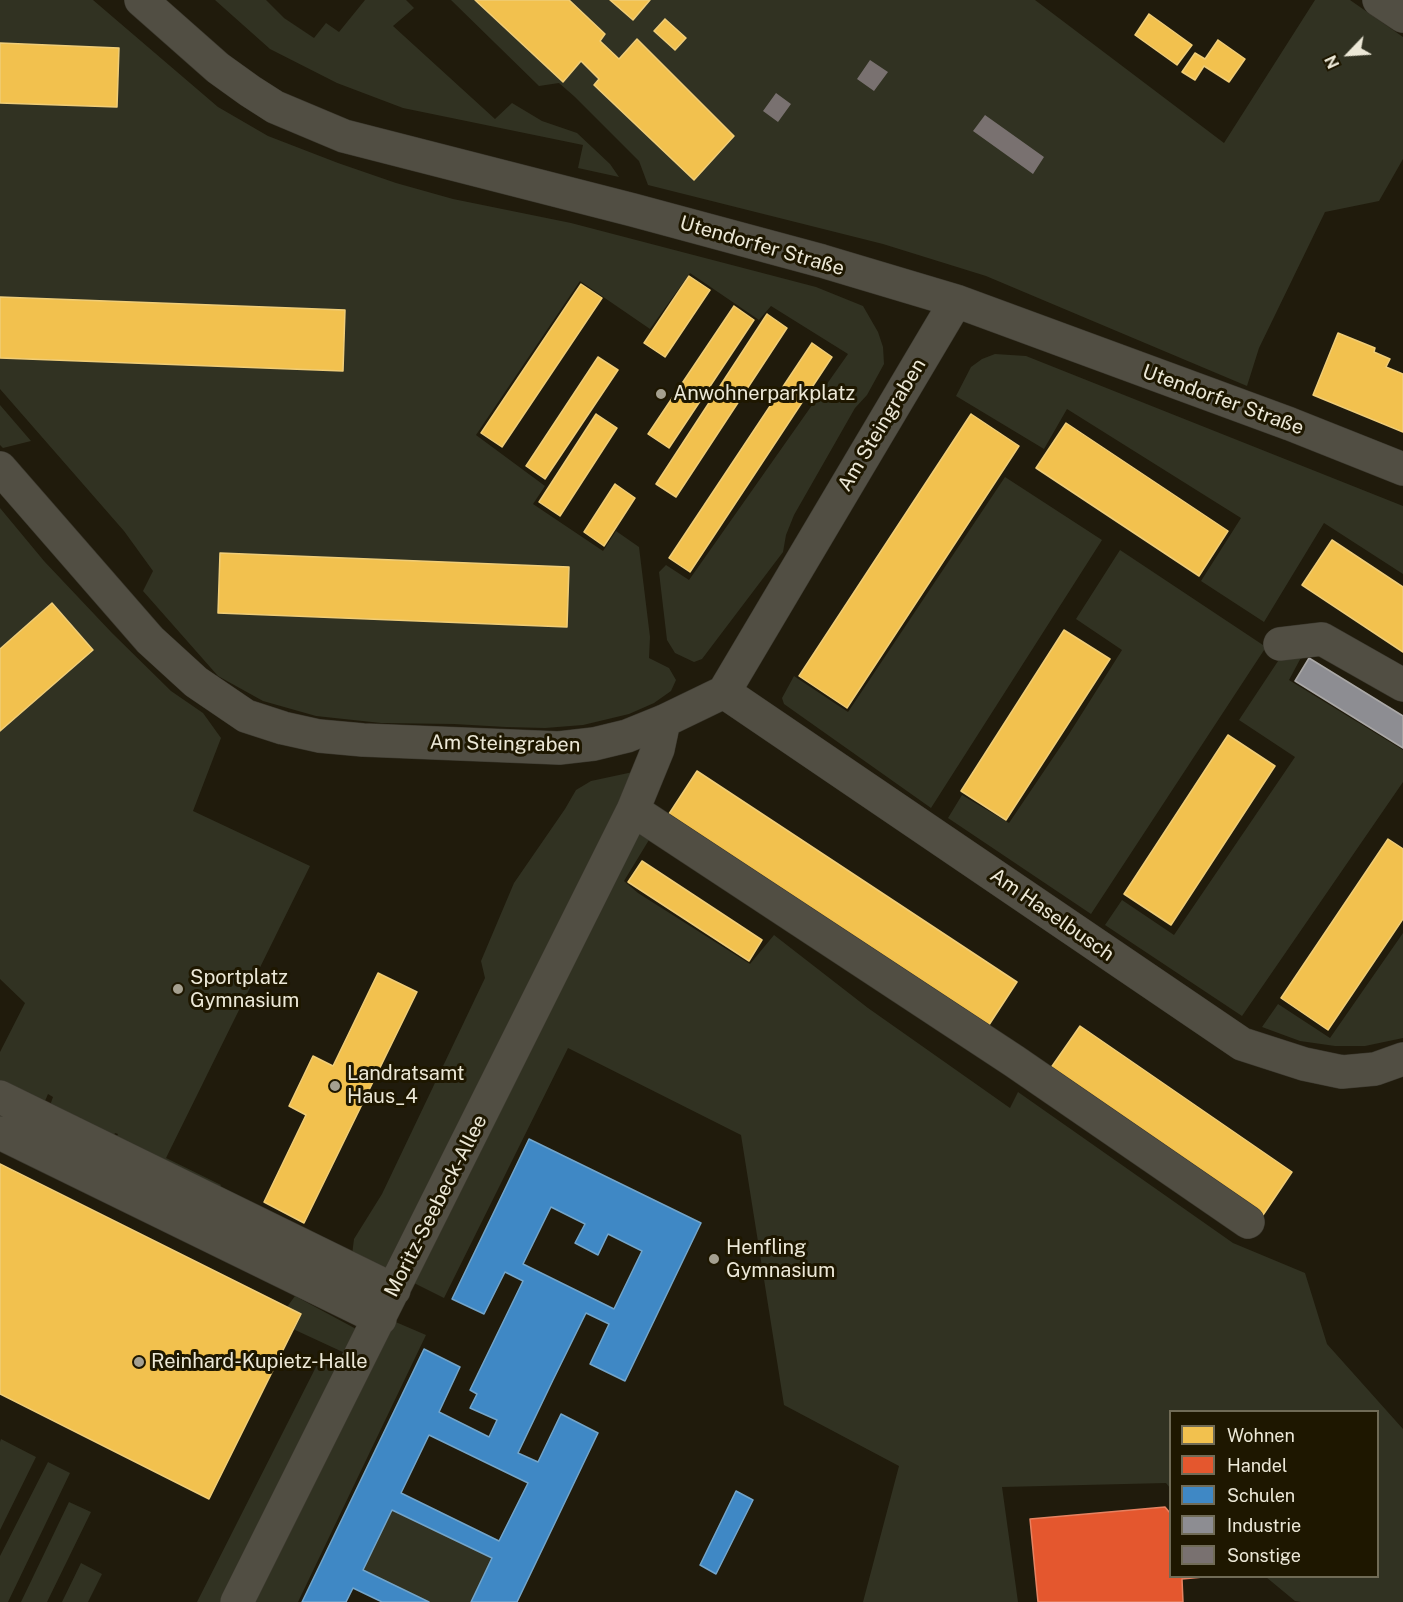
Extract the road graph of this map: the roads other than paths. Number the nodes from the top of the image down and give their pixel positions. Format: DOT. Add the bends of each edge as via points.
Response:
graph roads {
  1 [pos="141,0"];
  2 [pos="1379,0"];
  3 [pos="1403,16"];
  4 [pos="956,301"];
  5 [pos="0,468"];
  6 [pos="1403,469"];
  7 [pos="1280,644"];
  8 [pos="1403,685"];
  9 [pos="724,692"];
  10 [pos="664,721"];
  11 [pos="633,810"];
  12 [pos="1403,1059"];
  13 [pos="0,1097"];
  14 [pos="0,1133"];
  15 [pos="1248,1222"];
  16 [pos="394,1290"];
  17 [pos="380,1319"];
  18 [pos="237,1602"];
  1 -- 4 [label="street, Utendorfer Straße" via="250,91 275,107 344,136 633,210"];
  2 -- 3 [label="street"];
  4 -- 6 [label="street, Utendorfer Straße"];
  4 -- 9 [label="street, Am Steingraben"];
  5 -- 10 [label="street, Am Steingraben" via="150,640 196,682 246,716 320,736 559,748 627,736"];
  7 -- 8 [label="street" via="1322,639"];
  9 -- 10 [label="street, Am Steingraben"];
  9 -- 12 [label="street, Am Haselbusch" via="1242,1044 1342,1072 1375,1069"];
  10 -- 11 [label="street, Moritz-Seebeck-Allee" via="658,749"];
  11 -- 15 [label="street" via="1014,1061"];
  11 -- 16 [label="street, Moritz-Seebeck-Allee"];
  13 -- 16 [label="street"];
  14 -- 17 [label="street"];
  16 -- 17 [label="street, Moritz-Seebeck-Allee"];
  17 -- 18 [label="street, Moritz-Seebeck-Allee"];
}
